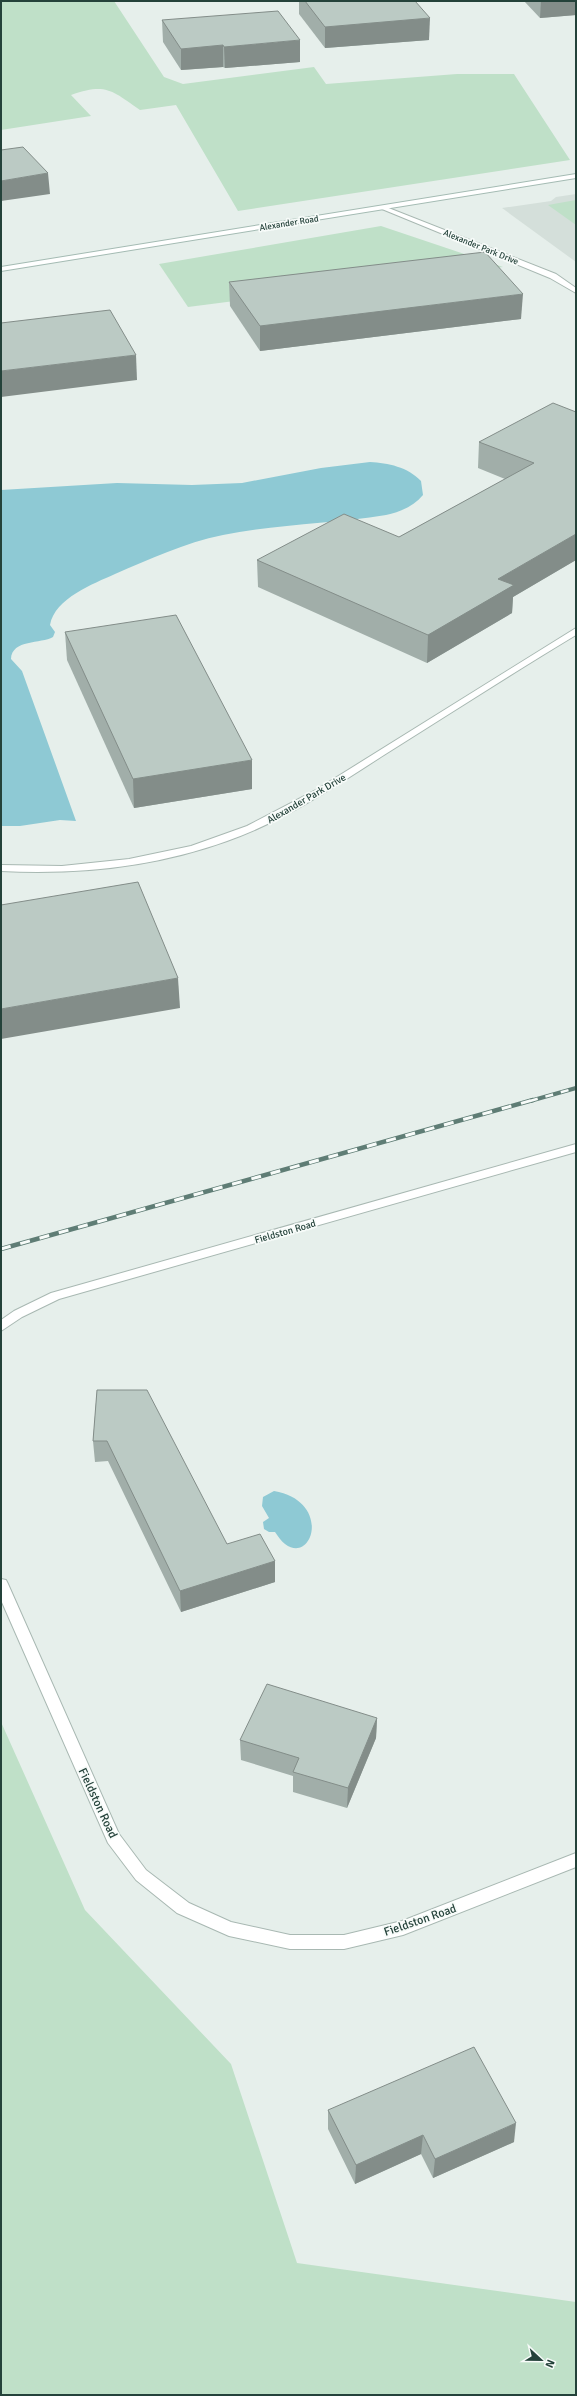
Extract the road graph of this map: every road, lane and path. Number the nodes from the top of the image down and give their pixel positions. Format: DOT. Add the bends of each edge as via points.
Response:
graph roads {
  1 [pos="576,176"];
  2 [pos="384,208"];
  3 [pos="1,269"];
  4 [pos="576,291"];
  5 [pos="576,631"];
  6 [pos="1,868"];
  7 [pos="576,1148"];
  8 [pos="1,1327"];
  9 [pos="1,1584"];
  10 [pos="576,1860"];
  1 -- 2 [label="street, Alexander Road"];
  2 -- 3 [label="street, Alexander Road"];
  2 -- 4 [label="street, Alexander Park Drive" via="553,276"];
  5 -- 6 [label="street, Alexander Park Drive" via="347,774 250,829 211,843 128,861 75,869"];
  7 -- 8 [label="street, Fieldston Road" via="55,1296 18,1314"];
  9 -- 10 [label="street, Fieldston Road" via="113,1838 141,1875 183,1908 229,1929 290,1942 344,1942 403,1928"];
}
